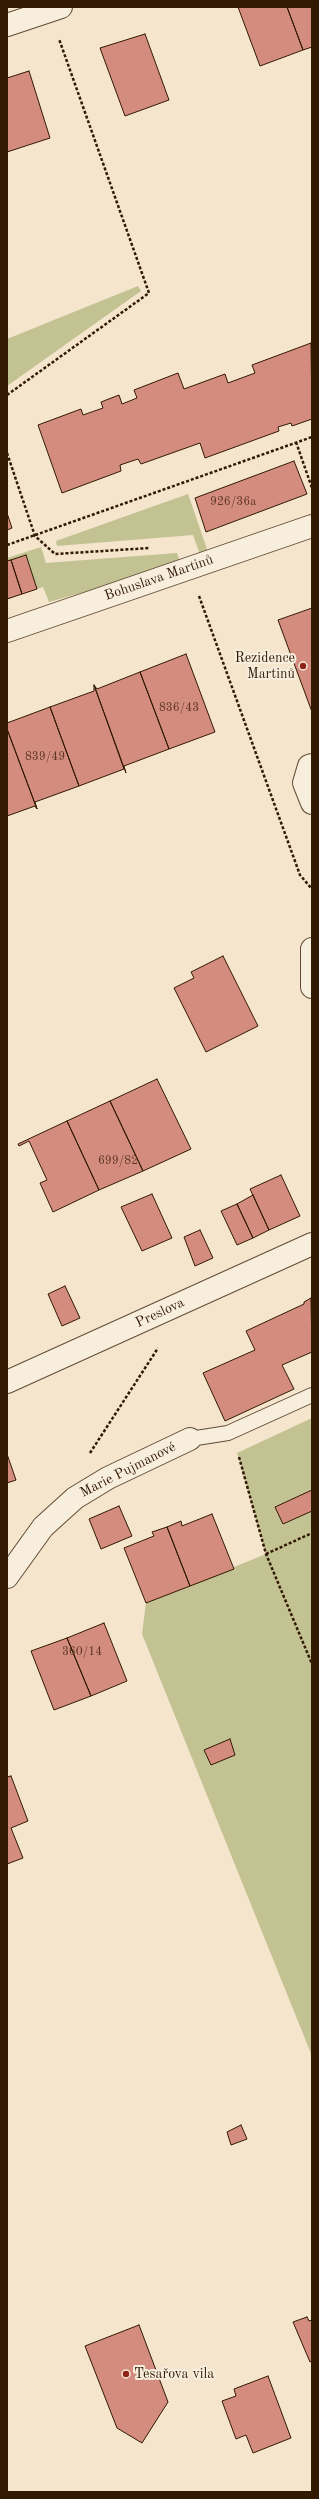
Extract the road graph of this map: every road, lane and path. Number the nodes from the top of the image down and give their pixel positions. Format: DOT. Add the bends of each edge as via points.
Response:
graph roads {
  1 [pos="48,10"];
  2 [pos="7,24"];
  3 [pos="7,395"];
  4 [pos="312,437"];
  5 [pos="296,442"];
  6 [pos="7,453"];
  7 [pos="312,488"];
  8 [pos="312,526"];
  9 [pos="35,536"];
  10 [pos="7,545"];
  11 [pos="157,548"];
  12 [pos="198,591"];
  13 [pos="7,631"];
  14 [pos="312,765"];
  15 [pos="312,803"];
  16 [pos="312,889"];
  17 [pos="312,949"];
  18 [pos="312,985"];
  19 [pos="312,1244"];
  20 [pos="161,1343"];
  21 [pos="7,1382"];
  22 [pos="312,1395"];
  23 [pos="228,1433"];
  24 [pos="190,1439"];
  25 [pos="94,1444"];
  26 [pos="312,1533"];
  27 [pos="266,1554"];
  28 [pos="7,1578"];
  29 [pos="312,1664"];
  1 -- 2 [label="street"];
  1 -- 3 [label="path" via="149,293"];
  4 -- 5 [label="path"];
  5 -- 7 [label="path"];
  5 -- 9 [label="path"];
  6 -- 9 [label="path"];
  8 -- 13 [label="street, Bohuslava Martinů"];
  9 -- 10 [label="path"];
  9 -- 11 [label="path" via="55,554"];
  12 -- 16 [label="path" via="300,875"];
  14 -- 15 [label="street" via="309,766 304,783"];
  17 -- 18 [label="street"];
  19 -- 21 [label="street, Preslova"];
  20 -- 25 [label="path"];
  22 -- 23 [label="lane"];
  23 -- 24 [label="lane"];
  23 -- 27 [label="path" via="240,1458"];
  24 -- 28 [label="street, Marie Pujmanové" via="108,1478 75,1498 43,1527"];
  26 -- 27 [label="path"];
  27 -- 29 [label="path"];
}
